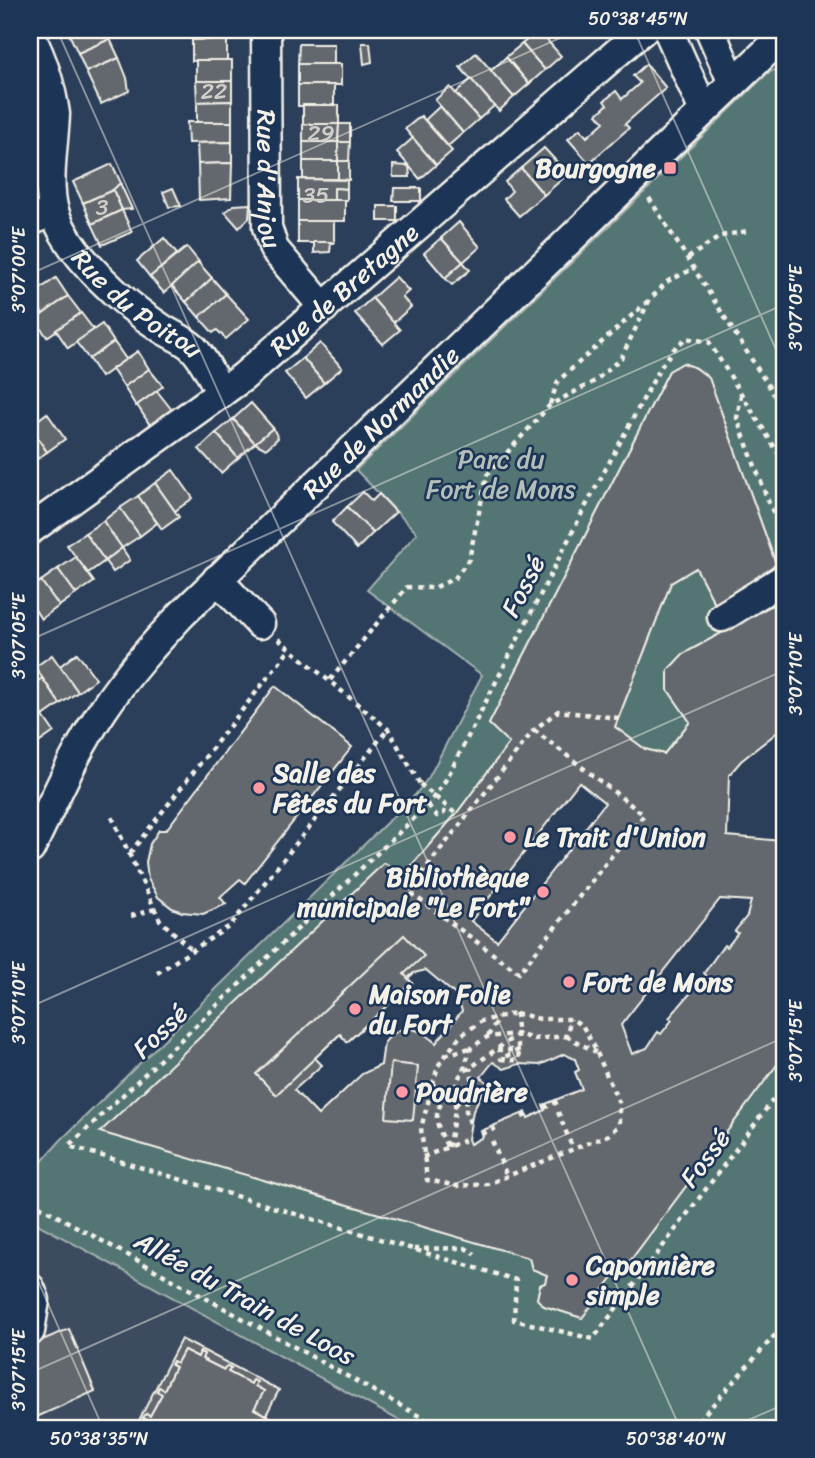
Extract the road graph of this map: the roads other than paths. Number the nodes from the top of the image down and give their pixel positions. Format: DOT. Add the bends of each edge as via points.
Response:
graph roads {
  1 [pos="266,30"];
  2 [pos="643,30"];
  3 [pos="668,30"];
  4 [pos="710,30"];
  5 [pos="785,34"];
  6 [pos="30,35"];
  7 [pos="733,83"];
  8 [pos="704,111"];
  9 [pos="42,216"];
  10 [pos="324,308"];
  11 [pos="222,394"];
  12 [pos="30,530"];
  13 [pos="785,578"];
  14 [pos="217,579"];
  15 [pos="722,617"];
  16 [pos="260,624"];
  17 [pos="30,849"];
  18 [pos="30,1288"];
  19 [pos="30,1331"];
  1 -- 10 [label="street, Rue d'Anjou" via="267,227 274,250"];
  2 -- 10 [label="street, Rue de Bretagne"];
  3 -- 8 [label="street"];
  4 -- 7 [label="street"];
  5 -- 7 [label="street, Rue de Normandie"];
  6 -- 9 [label="street" via="43,63 55,121 51,186"];
  7 -- 8 [label="street, Rue de Normandie"];
  8 -- 14 [label="street, Rue de Normandie"];
  9 -- 11 [label="street, Rue du Poitou" via="101,278 146,317 193,348"];
  10 -- 11 [label="street, Rue de Bretagne"];
  11 -- 12 [label="street, Rue de Bretagne"];
  13 -- 15 [label="street"];
  14 -- 16 [label="street"];
  14 -- 17 [label="street, Rue de Normandie" via="120,686 88,735"];
  18 -- 19 [label="street" via="35,1300"];
}
